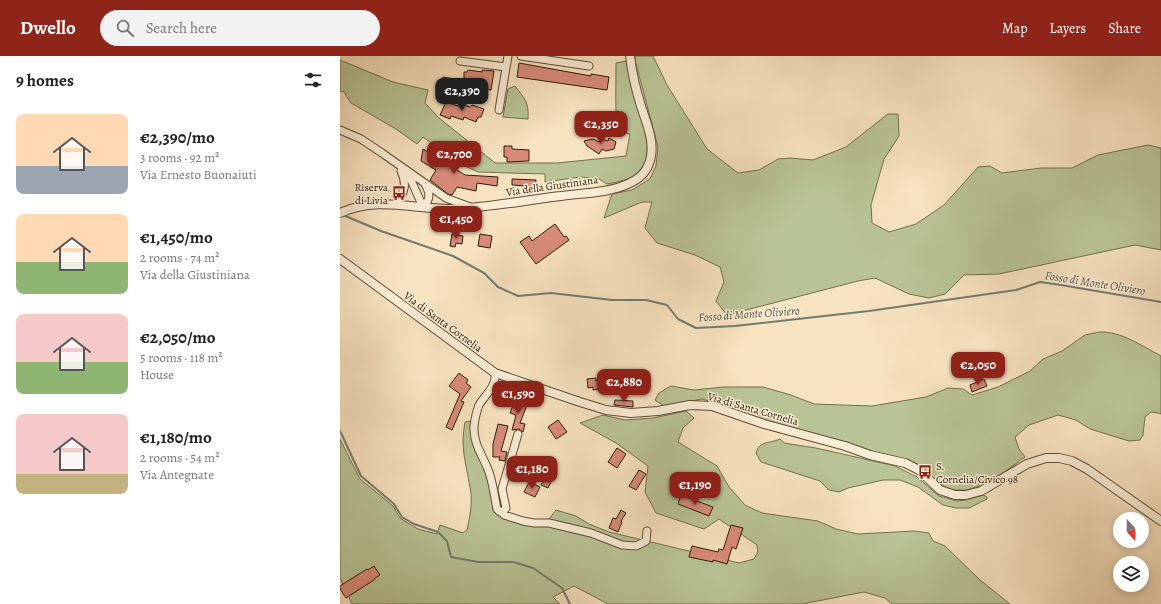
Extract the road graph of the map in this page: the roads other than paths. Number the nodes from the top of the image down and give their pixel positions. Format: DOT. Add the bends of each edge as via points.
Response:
graph roads {
  1 [pos="508,56"];
  2 [pos="521,56"];
  3 [pos="630,56"];
  4 [pos="460,60"];
  5 [pos="589,66"];
  6 [pos="506,67"];
  7 [pos="500,110"];
  8 [pos="340,130"];
  9 [pos="398,165"];
  10 [pos="423,181"];
  11 [pos="396,204"];
  12 [pos="424,207"];
  13 [pos="472,208"];
  14 [pos="342,212"];
  15 [pos="340,259"];
  16 [pos="495,373"];
  17 [pos="518,434"];
  18 [pos="503,511"];
  19 [pos="1161,521"];
  20 [pos="647,531"];
  1 -- 6 [label="street"];
  2 -- 5 [label="street"];
  3 -- 13 [label="street, Via della Giustiniana" via="635,84 652,142 650,160 643,174 631,183 614,188"];
  4 -- 6 [label="street"];
  6 -- 7 [label="street"];
  8 -- 9 [label="street" via="361,140"];
  9 -- 10 [label="street"];
  9 -- 11 [label="street" via="405,189"];
  9 -- 12 [label="street" via="411,180"];
  10 -- 12 [label="street" via="430,195"];
  10 -- 13 [label="street" via="446,198"];
  11 -- 12 [label="street, Via della Giustiniana"];
  11 -- 14 [label="street, Via della Giustiniana" via="369,204"];
  12 -- 13 [label="street, Via della Giustiniana"];
  15 -- 16 [label="street, Via di Santa Cornelia"];
  16 -- 18 [label="street" via="495,382 477,411 474,430 478,450 491,478 497,508"];
  16 -- 19 [label="street, Via di Santa Cornelia" via="584,403 620,412 643,413 696,405 712,406 771,426 905,463 919,470 940,490 955,495 981,492 1033,462 1050,458 1066,459 1087,470"];
  17 -- 18 [label="street" via="502,489 506,507"];
  18 -- 20 [label="street" via="513,519 572,528 622,545 636,546 646,542"];
}
